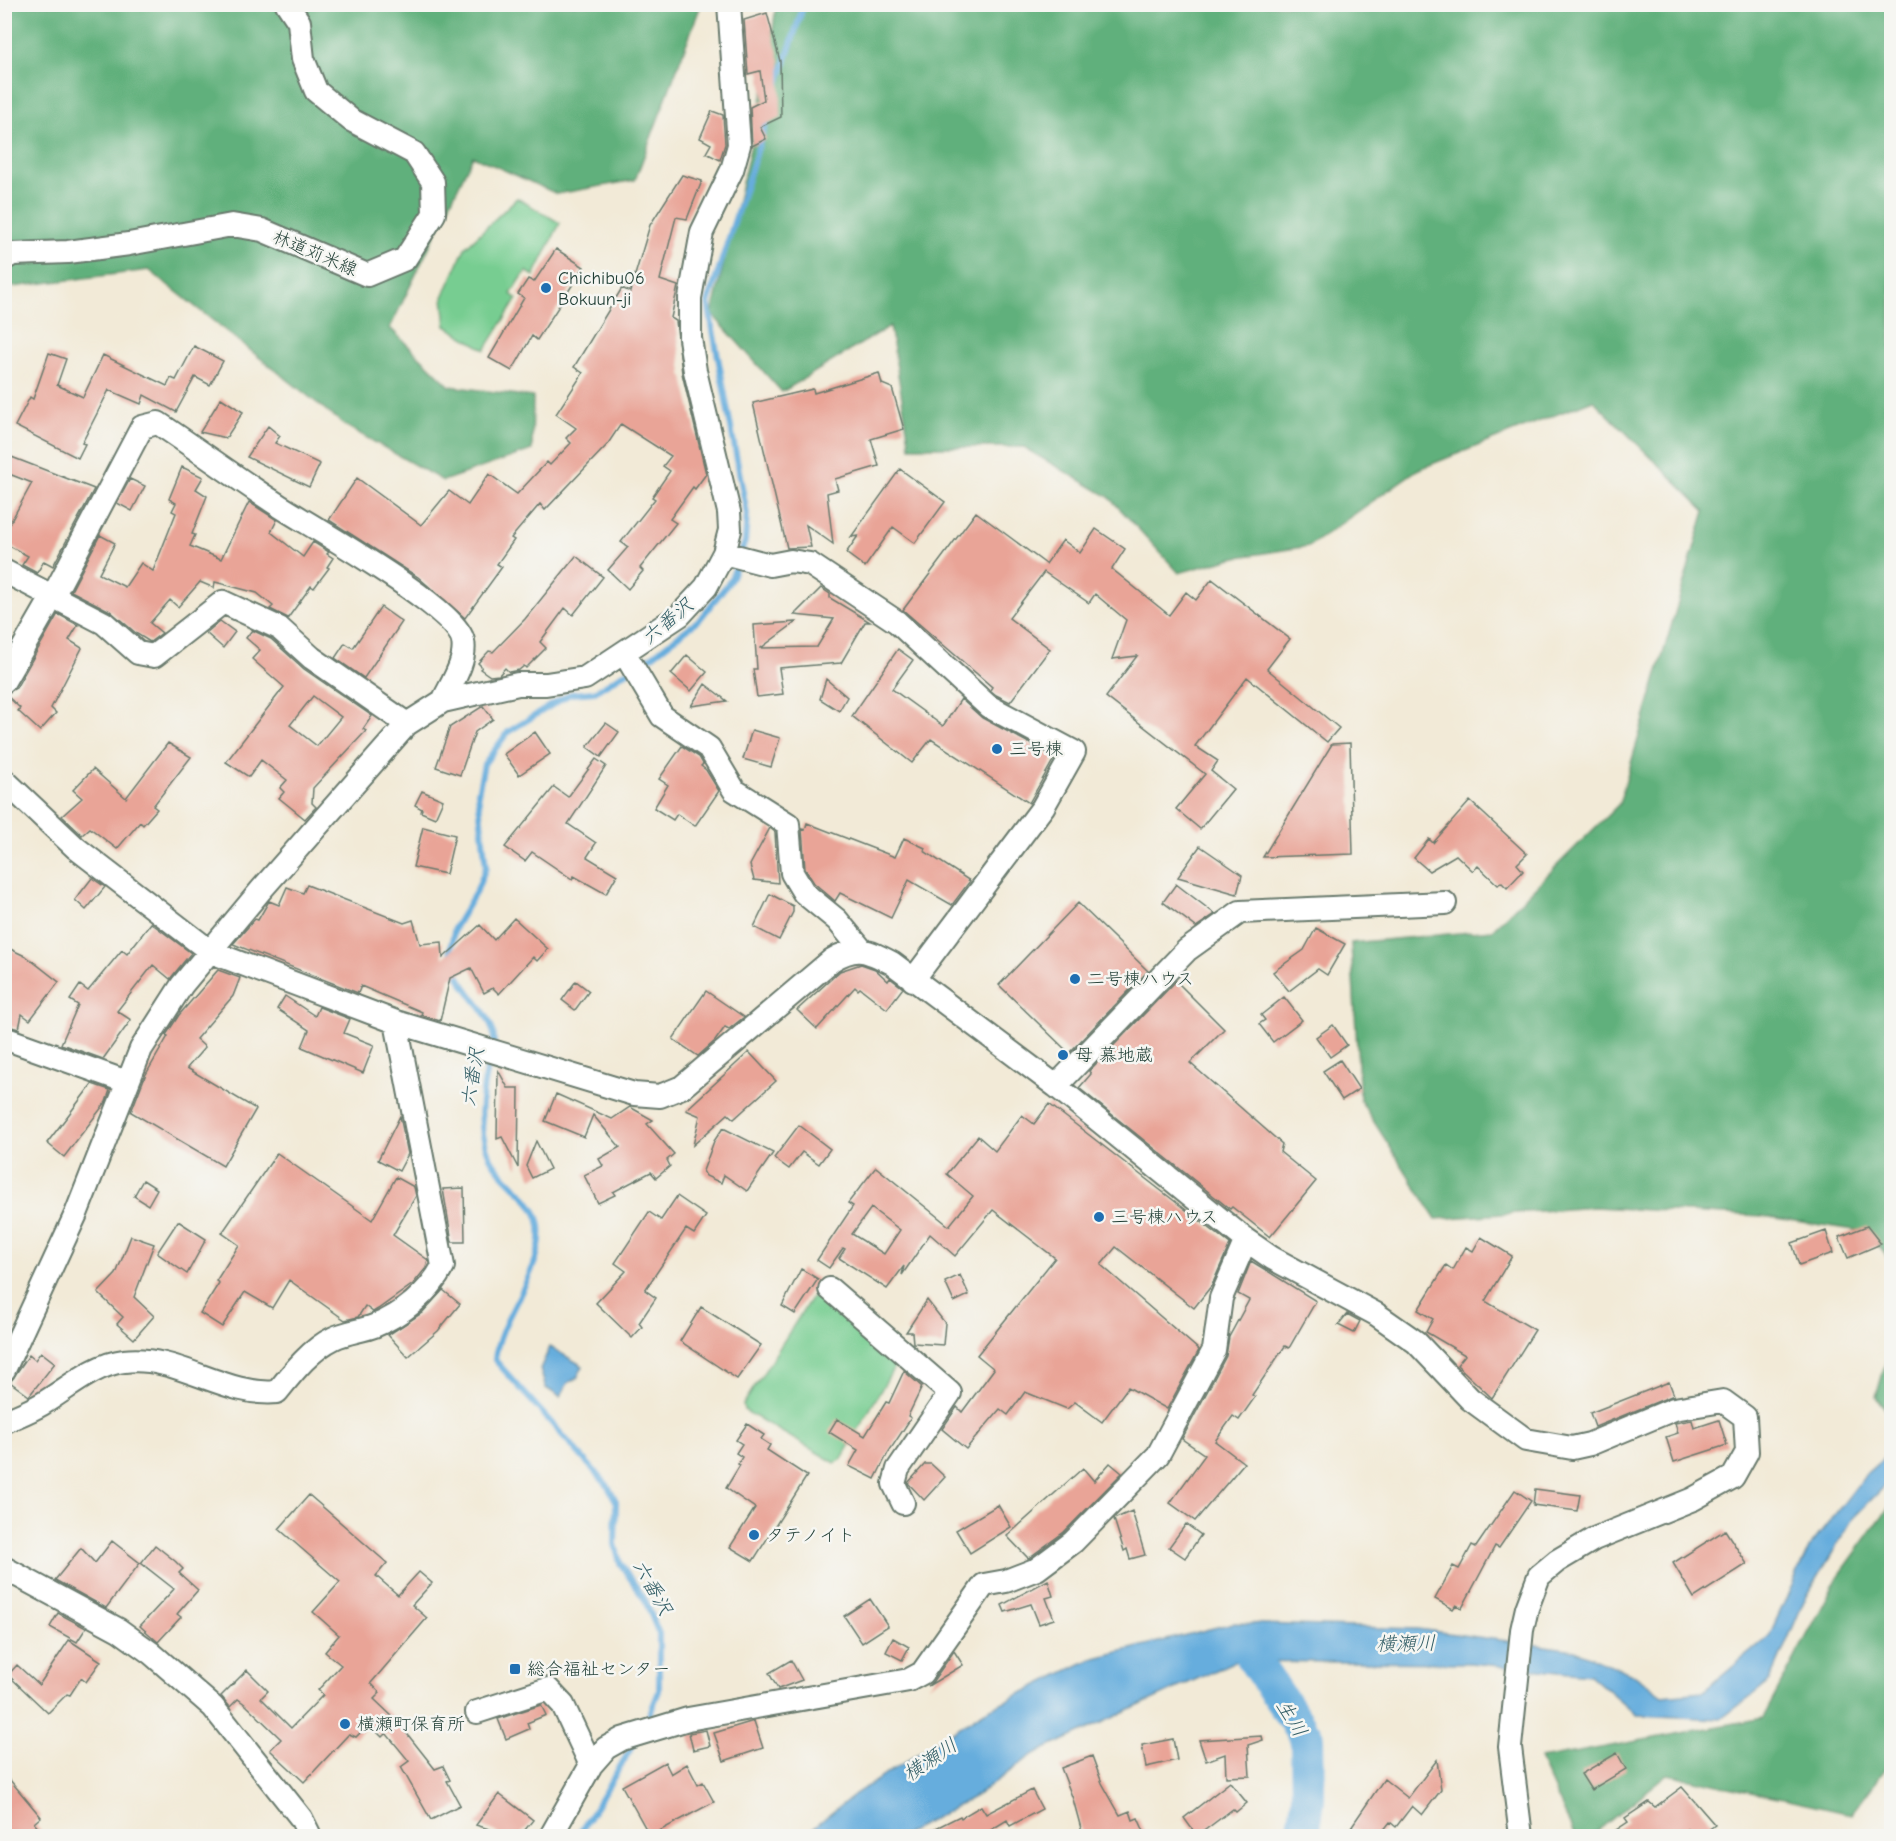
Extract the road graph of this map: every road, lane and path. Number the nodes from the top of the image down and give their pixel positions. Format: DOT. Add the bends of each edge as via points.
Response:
graph roads {
  1 [pos="287,4"];
  2 [pos="729,4"];
  3 [pos="4,259"];
  4 [pos="724,553"];
  5 [pos="4,571"];
  6 [pos="53,596"];
  7 [pos="631,665"];
  8 [pos="4,681"];
  9 [pos="443,701"];
  10 [pos="407,724"];
  11 [pos="4,780"];
  12 [pos="1445,903"];
  13 [pos="861,949"];
  14 [pos="211,952"];
  15 [pos="913,980"];
  16 [pos="396,1022"];
  17 [pos="4,1038"];
  18 [pos="127,1082"];
  19 [pos="1056,1086"];
  20 [pos="1246,1240"];
  21 [pos="830,1289"];
  22 [pos="4,1370"];
  23 [pos="4,1422"];
  24 [pos="903,1503"];
  25 [pos="4,1568"];
  26 [pos="477,1712"];
  27 [pos="591,1765"];
  28 [pos="309,1834"];
  29 [pos="551,1836"];
  30 [pos="1521,1836"];
  1 -- 3 [label="street, 林道苅米線" via="299,22 303,59 316,91 351,120 414,153 433,182 434,214 405,259 367,275 262,230 232,225 129,244 13,254"];
  2 -- 4 [label="street" via="739,145 732,170 702,232 690,298 695,371 729,512 730,530"];
  4 -- 7 [label="street" via="706,587"];
  4 -- 15 [label="street" via="770,565 791,561 810,564 897,622 988,706 1074,753 1043,807"];
  5 -- 6 [label="street"];
  6 -- 8 [label="street"];
  6 -- 9 [label="street" via="142,427 158,423 276,504 353,548 452,621 464,642 460,664"];
  6 -- 10 [label="street" via="104,623 138,653 154,656 223,602 229,604 279,628 312,658"];
  7 -- 9 [label="street" via="585,678 518,684"];
  7 -- 13 [label="street" via="662,716 709,748 734,790 788,824 792,873 804,893 837,920"];
  9 -- 10 [label="street"];
  10 -- 14 [label="street"];
  11 -- 14 [label="street" via="76,848"];
  12 -- 19 [label="street" via="1240,912 1187,950"];
  13 -- 15 [label="street" via="892,963"];
  13 -- 16 [label="street" via="832,960 682,1087 660,1096 634,1094"];
  14 -- 16 [label="street"];
  14 -- 18 [label="street" via="155,1024"];
  15 -- 19 [label="street"];
  16 -- 23 [label="street" via="443,1266 434,1283 409,1306 384,1321 335,1337 316,1350 277,1392 256,1394 154,1362 123,1361 100,1369"];
  17 -- 18 [label="street"];
  18 -- 22 [label="street" via="76,1214"];
  19 -- 20 [label="street"];
  20 -- 27 [label="street" via="1221,1298 1214,1350 1158,1455 1073,1542 1037,1569 984,1585 922,1672 909,1680 663,1726 622,1739 606,1748"];
  20 -- 30 [label="street" via="1376,1314 1416,1342 1470,1399 1526,1440 1572,1448 1701,1402 1723,1401 1744,1417 1748,1452 1733,1477 1693,1499 1594,1539 1539,1576 1522,1630 1510,1747"];
  21 -- 24 [label="street" via="950,1393 898,1468 894,1484"];
  25 -- 28 [label="street" via="119,1630 204,1699 301,1818"];
  26 -- 27 [label="street" via="548,1689 562,1705"];
  27 -- 29 [label="street"];
}
